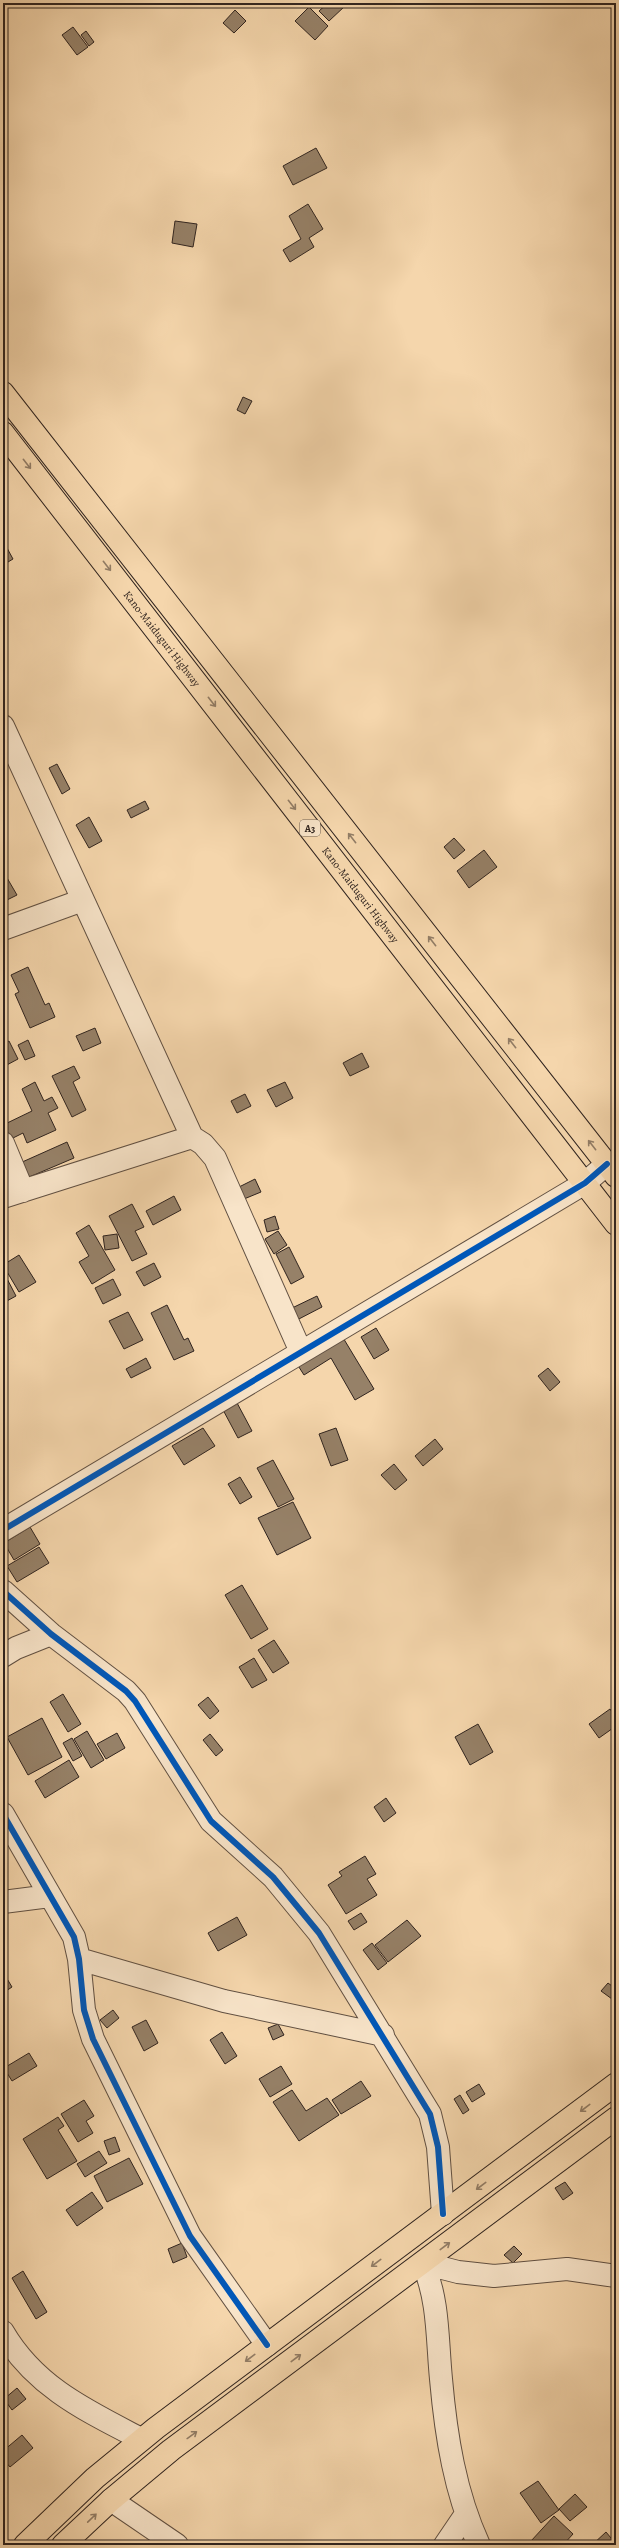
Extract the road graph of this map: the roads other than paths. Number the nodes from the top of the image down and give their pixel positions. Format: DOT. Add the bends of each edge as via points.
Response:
graph roads {
  1 [pos="3,393"];
  2 [pos="3,433"];
  3 [pos="3,726"];
  4 [pos="83,900"];
  5 [pos="3,930"];
  6 [pos="192,1137"];
  7 [pos="3,1143"];
  8 [pos="611,1170"];
  9 [pos="585,1183"];
  10 [pos="23,1191"];
  11 [pos="3,1197"];
  12 [pos="616,1224"];
  13 [pos="301,1352"];
  14 [pos="4,1527"];
  15 [pos="3,1591"];
  16 [pos="51,1634"];
  17 [pos="3,1656"];
  18 [pos="3,1814"];
  19 [pos="50,1896"];
  20 [pos="3,1902"];
  21 [pos="79,1959"];
  22 [pos="383,2035"];
  23 [pos="616,2084"];
  24 [pos="616,2118"];
  25 [pos="443,2214"];
  26 [pos="423,2263"];
  27 [pos="616,2276"];
  28 [pos="3,2332"];
  29 [pos="267,2345"];
  30 [pos="141,2439"];
  31 [pos="111,2500"];
  32 [pos="466,2514"];
  33 [pos="25,2545"];
  34 [pos="63,2545"];
  35 [pos="177,2545"];
  36 [pos="445,2545"];
  37 [pos="479,2545"];
  8 -- 1 [label="main road, A3, one-way"];
  2 -- 9 [label="main road, Kano-Maiduguri Highway / A3, one-way"];
  3 -- 4 [label="street"];
  4 -- 5 [label="street"];
  4 -- 6 [label="street"];
  6 -- 10 [label="street"];
  6 -- 13 [label="street" via="203,1144 215,1158"];
  7 -- 10 [label="street"];
  8 -- 9 [label="street"];
  9 -- 12 [label="main road, Kano-Maiduguri Highway / A3"];
  9 -- 13 [label="street"];
  10 -- 11 [label="street"];
  13 -- 14 [label="street"];
  15 -- 16 [label="street"];
  16 -- 17 [label="street"];
  16 -- 22 [label="street" via="114,1682 134,1701 210,1822 273,1877 293,1899 319,1933"];
  18 -- 19 [label="street"];
  19 -- 20 [label="street"];
  19 -- 21 [label="street" via="74,1937"];
  21 -- 22 [label="street" via="224,2000"];
  21 -- 29 [label="street" via="84,2010 93,2039 190,2236"];
  22 -- 25 [label="street" via="418,2092 435,2129"];
  23 -- 25 [label="main road, one-way"];
  26 -- 24 [label="main road, one-way"];
  25 -- 29 [label="main road, one-way"];
  26 -- 27 [label="street" via="458,2272 494,2276 567,2269"];
  31 -- 26 [label="main road, one-way" via="171,2450"];
  26 -- 32 [label="street" via="435,2297 448,2447"];
  28 -- 30 [label="street" via="36,2373 58,2393 82,2409"];
  29 -- 30 [label="main road, one-way"];
  30 -- 33 [label="main road" via="69,2501"];
  34 -- 31 [label="main road, one-way"];
  31 -- 35 [label="street"];
  32 -- 36 [label="street"];
  32 -- 37 [label="street"];
}
